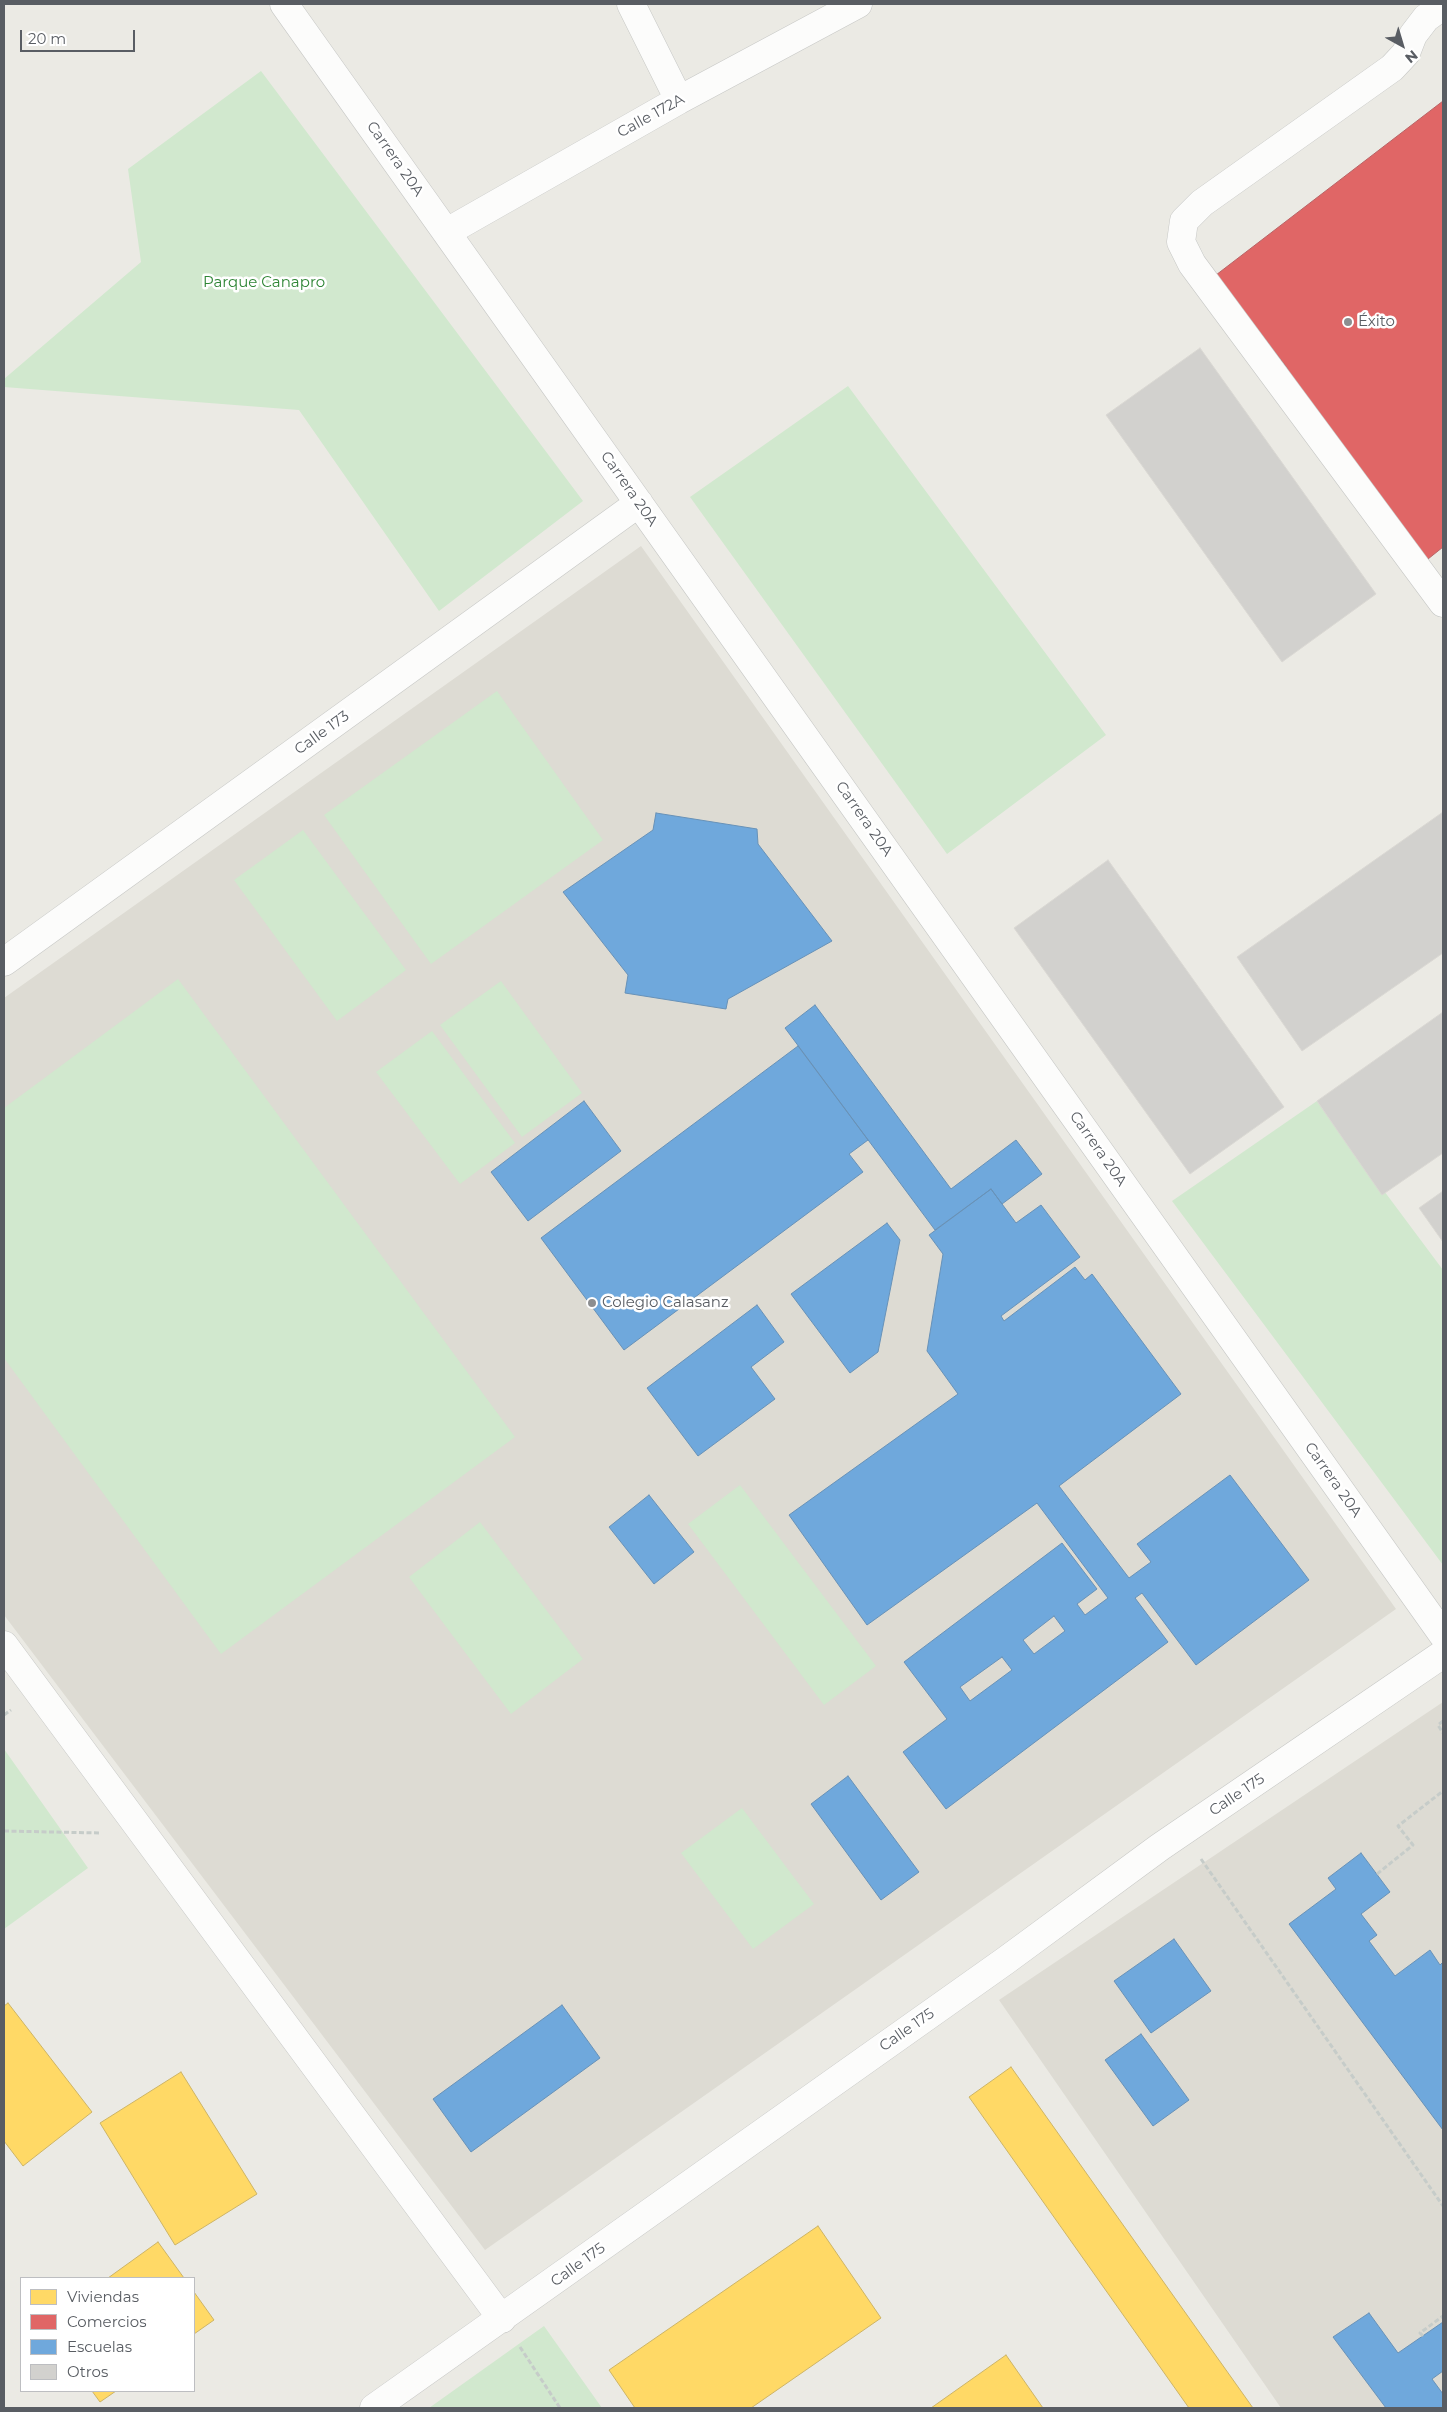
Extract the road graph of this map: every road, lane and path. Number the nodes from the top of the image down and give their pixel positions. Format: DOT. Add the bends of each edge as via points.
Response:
graph roads {
  1 [pos="284,4"];
  2 [pos="631,4"];
  3 [pos="858,4"];
  4 [pos="1443,6"];
  5 [pos="679,100"];
  6 [pos="447,232"];
  7 [pos="639,503"];
  8 [pos="1443,603"];
  9 [pos="4,962"];
  10 [pos="1443,1635"];
  11 [pos="4,1645"];
  12 [pos="1443,1654"];
  13 [pos="1443,1721"];
  14 [pos="1443,1733"];
  15 [pos="1443,1791"];
  16 [pos="4,1831"];
  17 [pos="1182,1832"];
  18 [pos="144,1834"];
  19 [pos="1377,1874"];
  20 [pos="1443,2206"];
  21 [pos="1443,2316"];
  22 [pos="502,2319"];
  23 [pos="1423,2336"];
  24 [pos="374,2408"];
  25 [pos="560,2408"];
  1 -- 6 [label="street, Carrera 20A"];
  2 -- 5 [label="street"];
  3 -- 5 [label="street, Calle 172A"];
  4 -- 8 [label="street" via="1426,18 1413,34 1406,53 1392,68 1202,204 1184,221 1181,242 1192,264"];
  5 -- 6 [label="street, Calle 172A"];
  6 -- 7 [label="street, Carrera 20A"];
  7 -- 9 [label="street, Calle 173"];
  7 -- 10 [label="street, Carrera 20A"];
  11 -- 18 [label="street"];
  12 -- 17 [label="street, Calle 175"];
  13 -- 14 [label="path" via="1438,1725"];
  15 -- 19 [label="path" via="1398,1826 1413,1845"];
  16 -- 18 [label="path"];
  17 -- 20 [label="path"];
  17 -- 22 [label="street, Calle 175"];
  18 -- 22 [label="street"];
  21 -- 23 [label="path" via="1420,2333"];
  22 -- 24 [label="street, Calle 175"];
  22 -- 25 [label="path"];
}
